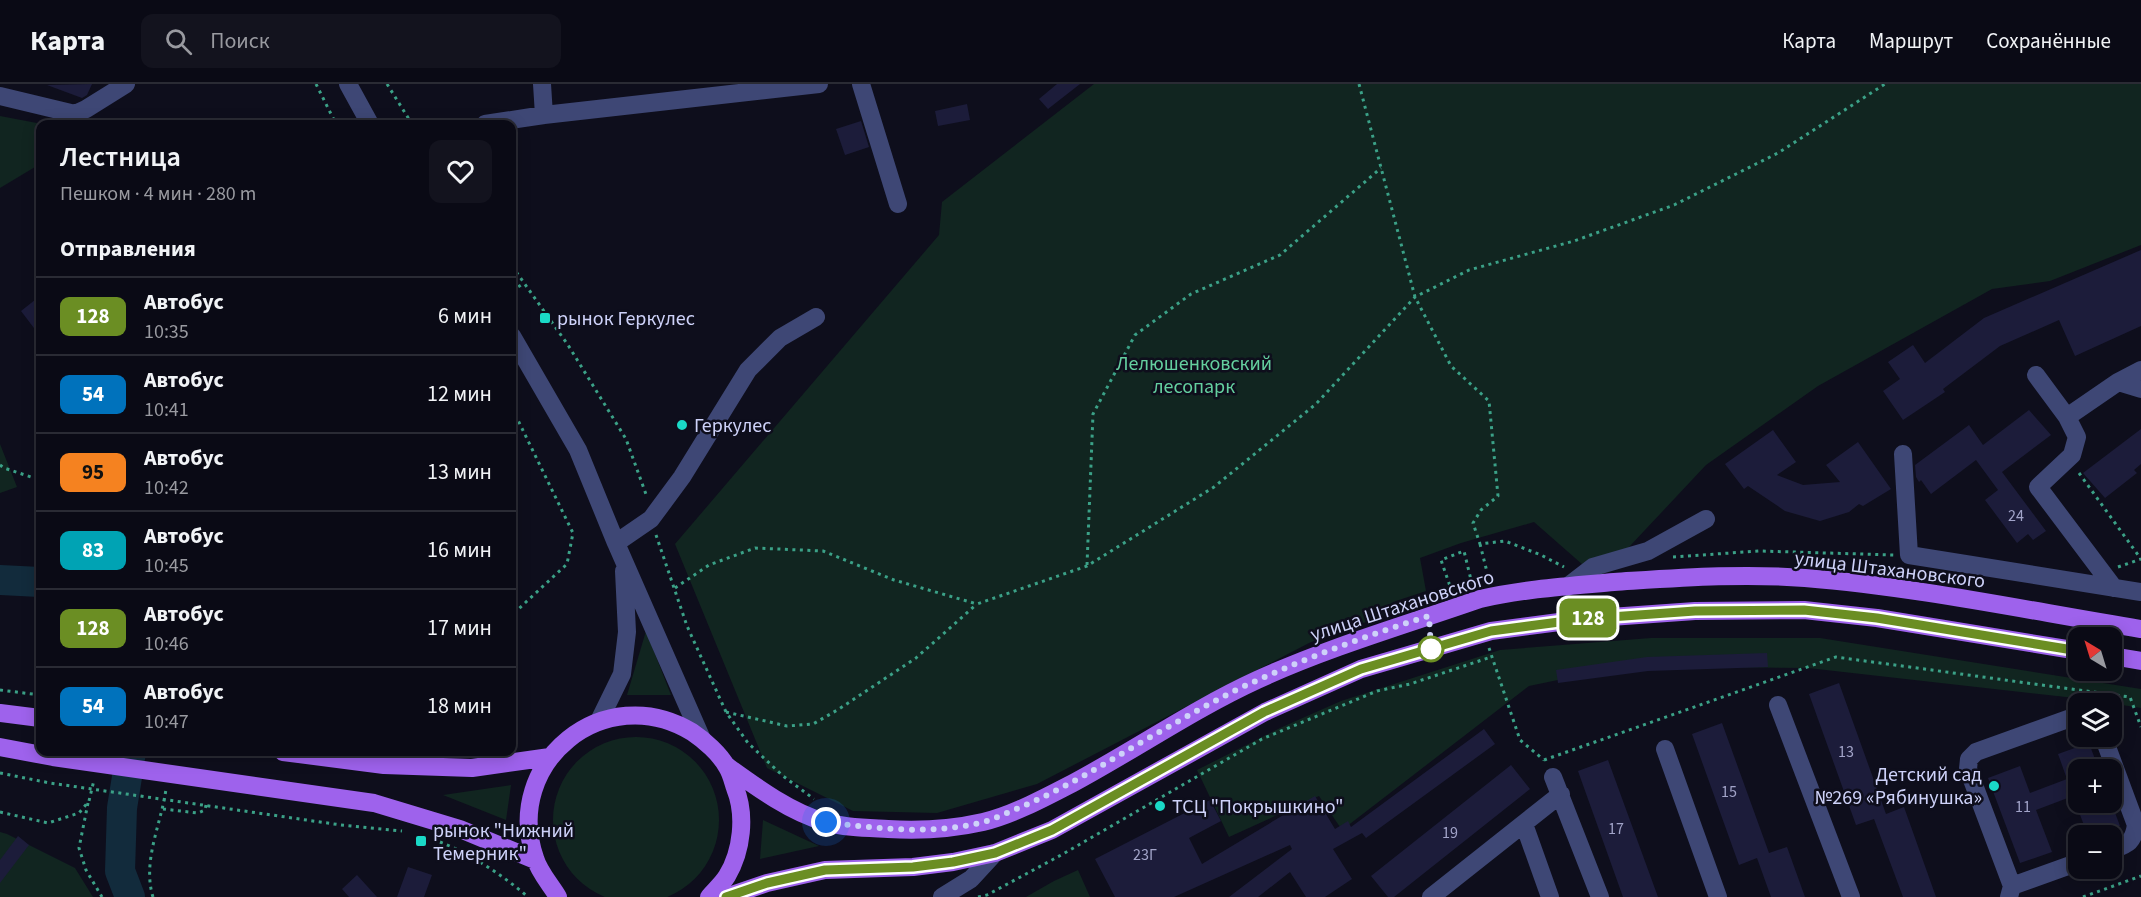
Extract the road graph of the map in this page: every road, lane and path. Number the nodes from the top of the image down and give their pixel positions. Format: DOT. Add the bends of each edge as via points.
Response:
graph roads {
  1 [pos="126,84"];
  2 [pos="316,84"];
  3 [pos="348,84"];
  4 [pos="387,84"];
  5 [pos="542,84"];
  6 [pos="819,84"];
  7 [pos="861,84"];
  8 [pos="1359,84"];
  9 [pos="1885,84"];
  10 [pos="0,96"];
  11 [pos="544,115"];
  12 [pos="334,120"];
  13 [pos="368,120"];
  14 [pos="410,120"];
  15 [pos="511,120"];
  16 [pos="1381,168"];
  17 [pos="898,204"];
  18 [pos="516,272"];
  19 [pos="524,283"];
  20 [pos="516,288"];
  21 [pos="1415,297"];
  22 [pos="816,317"];
  23 [pos="516,343"];
  24 [pos="2141,370"];
  25 [pos="2036,375"];
  26 [pos="2118,382"];
  27 [pos="2141,389"];
  28 [pos="516,416"];
  29 [pos="2067,417"];
  30 [pos="1903,454"];
  31 [pos="2068,458"];
  32 [pos="0,465"];
  33 [pos="36,479"];
  34 [pos="651,519"];
  35 [pos="1706,519"];
  36 [pos="616,543"];
  37 [pos="1480,544"];
  38 [pos="1464,551"];
  39 [pos="1648,551"];
  40 [pos="1909,555"];
  41 [pos="2141,559"];
  42 [pos="624,560"];
  43 [pos="1087,566"];
  44 [pos="2102,572"];
  45 [pos="1569,578"];
  46 [pos="1470,586"];
  47 [pos="675,588"];
  48 [pos="1461,588"];
  49 [pos="2114,588"];
  50 [pos="1451,590"];
  51 [pos="2141,592"];
  52 [pos="1453,596"];
  53 [pos="977,604"];
  54 [pos="516,611"];
  55 [pos="2141,629"];
  56 [pos="2068,649"];
  57 [pos="1491,657"];
  58 [pos="2122,658"];
  59 [pos="2141,661"];
  60 [pos="0,690"];
  61 [pos="36,694"];
  62 [pos="1778,705"];
  63 [pos="0,712"];
  64 [pos="726,712"];
  65 [pos="36,717"];
  66 [pos="2068,719"];
  67 [pos="599,721"];
  68 [pos="2141,727"];
  69 [pos="702,739"];
  70 [pos="1520,740"];
  71 [pos="0,747"];
  72 [pos="2107,747"];
  73 [pos="1665,749"];
  74 [pos="36,754"];
  75 [pos="48,756"];
  76 [pos="314,756"];
  77 [pos="550,757"];
  78 [pos="1544,760"];
  79 [pos="727,766"];
  80 [pos="96,771"];
  81 [pos="0,773"];
  82 [pos="1553,777"];
  83 [pos="167,786"];
  84 [pos="1561,794"];
  85 [pos="815,800"];
  86 [pos="89,801"];
  87 [pos="206,804"];
  88 [pos="163,809"];
  89 [pos="0,812"];
  90 [pos="1524,824"];
  91 [pos="411,831"];
  92 [pos="430,839"];
  93 [pos="2122,847"];
  94 [pos="995,853"];
  95 [pos="535,860"];
  96 [pos="2068,867"];
  97 [pos="2141,876"];
  98 [pos="2011,892"];
  99 [pos="102,897"];
  100 [pos="153,897"];
  101 [pos="528,897"];
  102 [pos="558,897"];
  103 [pos="709,897"];
  104 [pos="726,897"];
  105 [pos="942,897"];
  106 [pos="978,897"];
  107 [pos="1431,897"];
  108 [pos="1550,897"];
  109 [pos="1600,897"];
  110 [pos="1718,897"];
  111 [pos="1851,897"];
  112 [pos="2083,897"];
  1 -- 10 [label="street" via="75,114"];
  2 -- 12 [label="path"];
  3 -- 13 [label="street"];
  4 -- 14 [label="path"];
  5 -- 11 [label="street"];
  6 -- 11 [label="street"];
  7 -- 17 [label="street"];
  8 -- 16 [label="path"];
  9 -- 21 [label="path" via="1778,153 1674,205 1574,241 1469,270"];
  11 -- 15 [label="street"];
  16 -- 21 [label="path"];
  16 -- 43 [label="path" via="1280,255 1191,294 1136,335 1093,414"];
  18 -- 19 [label="path"];
  19 -- 20 [label="path"];
  19 -- 34 [label="path" via="626,439"];
  21 -- 37 [label="path" via="1451,366 1489,401 1498,496 1481,510 1473,524"];
  21 -- 43 [label="path" via="1316,404 1215,487"];
  22 -- 34 [label="street" via="780,338 747,370 682,477"];
  23 -- 36 [label="street" via="578,450"];
  24 -- 26 [label="street"];
  25 -- 29 [label="street"];
  26 -- 27 [label="street"];
  26 -- 29 [label="street"];
  28 -- 54 [label="path" via="573,533 567,564"];
  29 -- 31 [label="street" via="2077,437"];
  30 -- 40 [label="street"];
  31 -- 41 [label="path"];
  31 -- 44 [label="street" via="2038,487"];
  32 -- 33 [label="path"];
  34 -- 36 [label="street"];
  34 -- 47 [label="path"];
  35 -- 39 [label="street"];
  36 -- 42 [label="street"];
  37 -- 45 [label="path" via="1505,542 1541,555"];
  37 -- 46 [label="path" via="1490,581"];
  38 -- 50 [label="path" via="1441,560"];
  39 -- 40 [label="path" via="1677,558 1759,551"];
  39 -- 45 [label="street"];
  40 -- 49 [label="street"];
  41 -- 44 [label="path"];
  42 -- 67 [label="street" via="627,632 622,674"];
  42 -- 69 [label="street"];
  43 -- 53 [label="path"];
  44 -- 49 [label="street"];
  45 -- 55 [label="main road, улица Штахановского" via="1803,578"];
  45 -- 79 [label="main road, улица Штахановского" via="1480,599 1355,640 1257,680 1043,798 986,821 912,830 826,822 757,789"];
  47 -- 53 [label="path" via="710,565 755,548 824,550 894,580"];
  47 -- 64 [label="path" via="687,626"];
  48 -- 50 [label="path"];
  49 -- 51 [label="street"];
  50 -- 52 [label="path"];
  53 -- 64 [label="path" via="916,658 813,724 787,726"];
  56 -- 94 [label="main road" via="1804,610 1695,611 1582,619 1491,631 1361,669 1264,712 1052,830"];
  57 -- 106 [label="path" via="1377,691 1262,740 1063,854"];
  58 -- 59 [label="main road"];
  60 -- 61 [label="path"];
  62 -- 111 [label="street"];
  63 -- 65 [label="main road"];
  64 -- 85 [label="path" via="748,743"];
  66 -- 98 [label="street" via="1976,752 1969,759 1968,769"];
  67 -- 69 [label="main road" via="643,715 676,723"];
  67 -- 77 [label="main road" via="567,739"];
  68 -- 78 [label="path" via="2130,697 1836,657"];
  69 -- 79 [label="main road"];
  70 -- 78 [label="path"];
  71 -- 74 [label="main road"];
  72 -- 93 [label="street" via="2136,825 2134,836"];
  73 -- 110 [label="street"];
  75 -- 95 [label="main road" via="374,803 460,829"];
  76 -- 77 [label="main road" via="384,765 472,768"];
  77 -- 95 [label="main road" via="536,782 529,809 528,833"];
  78 -- 82 [label="path"];
  79 -- 103 [label="main road" via="741,802 740,841 727,876"];
  80 -- 86 [label="path"];
  81 -- 87 [label="path"];
  82 -- 84 [label="street"];
  83 -- 88 [label="path"];
  84 -- 90 [label="street"];
  84 -- 109 [label="street"];
  86 -- 89 [label="path" via="79,813 48,823"];
  86 -- 99 [label="path" via="78,848"];
  87 -- 88 [label="path" via="205,810 198,813"];
  87 -- 91 [label="path" via="340,825"];
  88 -- 100 [label="path" via="149,862"];
  90 -- 107 [label="street"];
  90 -- 108 [label="street"];
  92 -- 101 [label="path" via="496,873"];
  94 -- 104 [label="main road" via="913,867 825,870"];
  94 -- 105 [label="street" via="971,879"];
  95 -- 102 [label="main road"];
  96 -- 98 [label="street"];
  97 -- 112 [label="path"];
}
